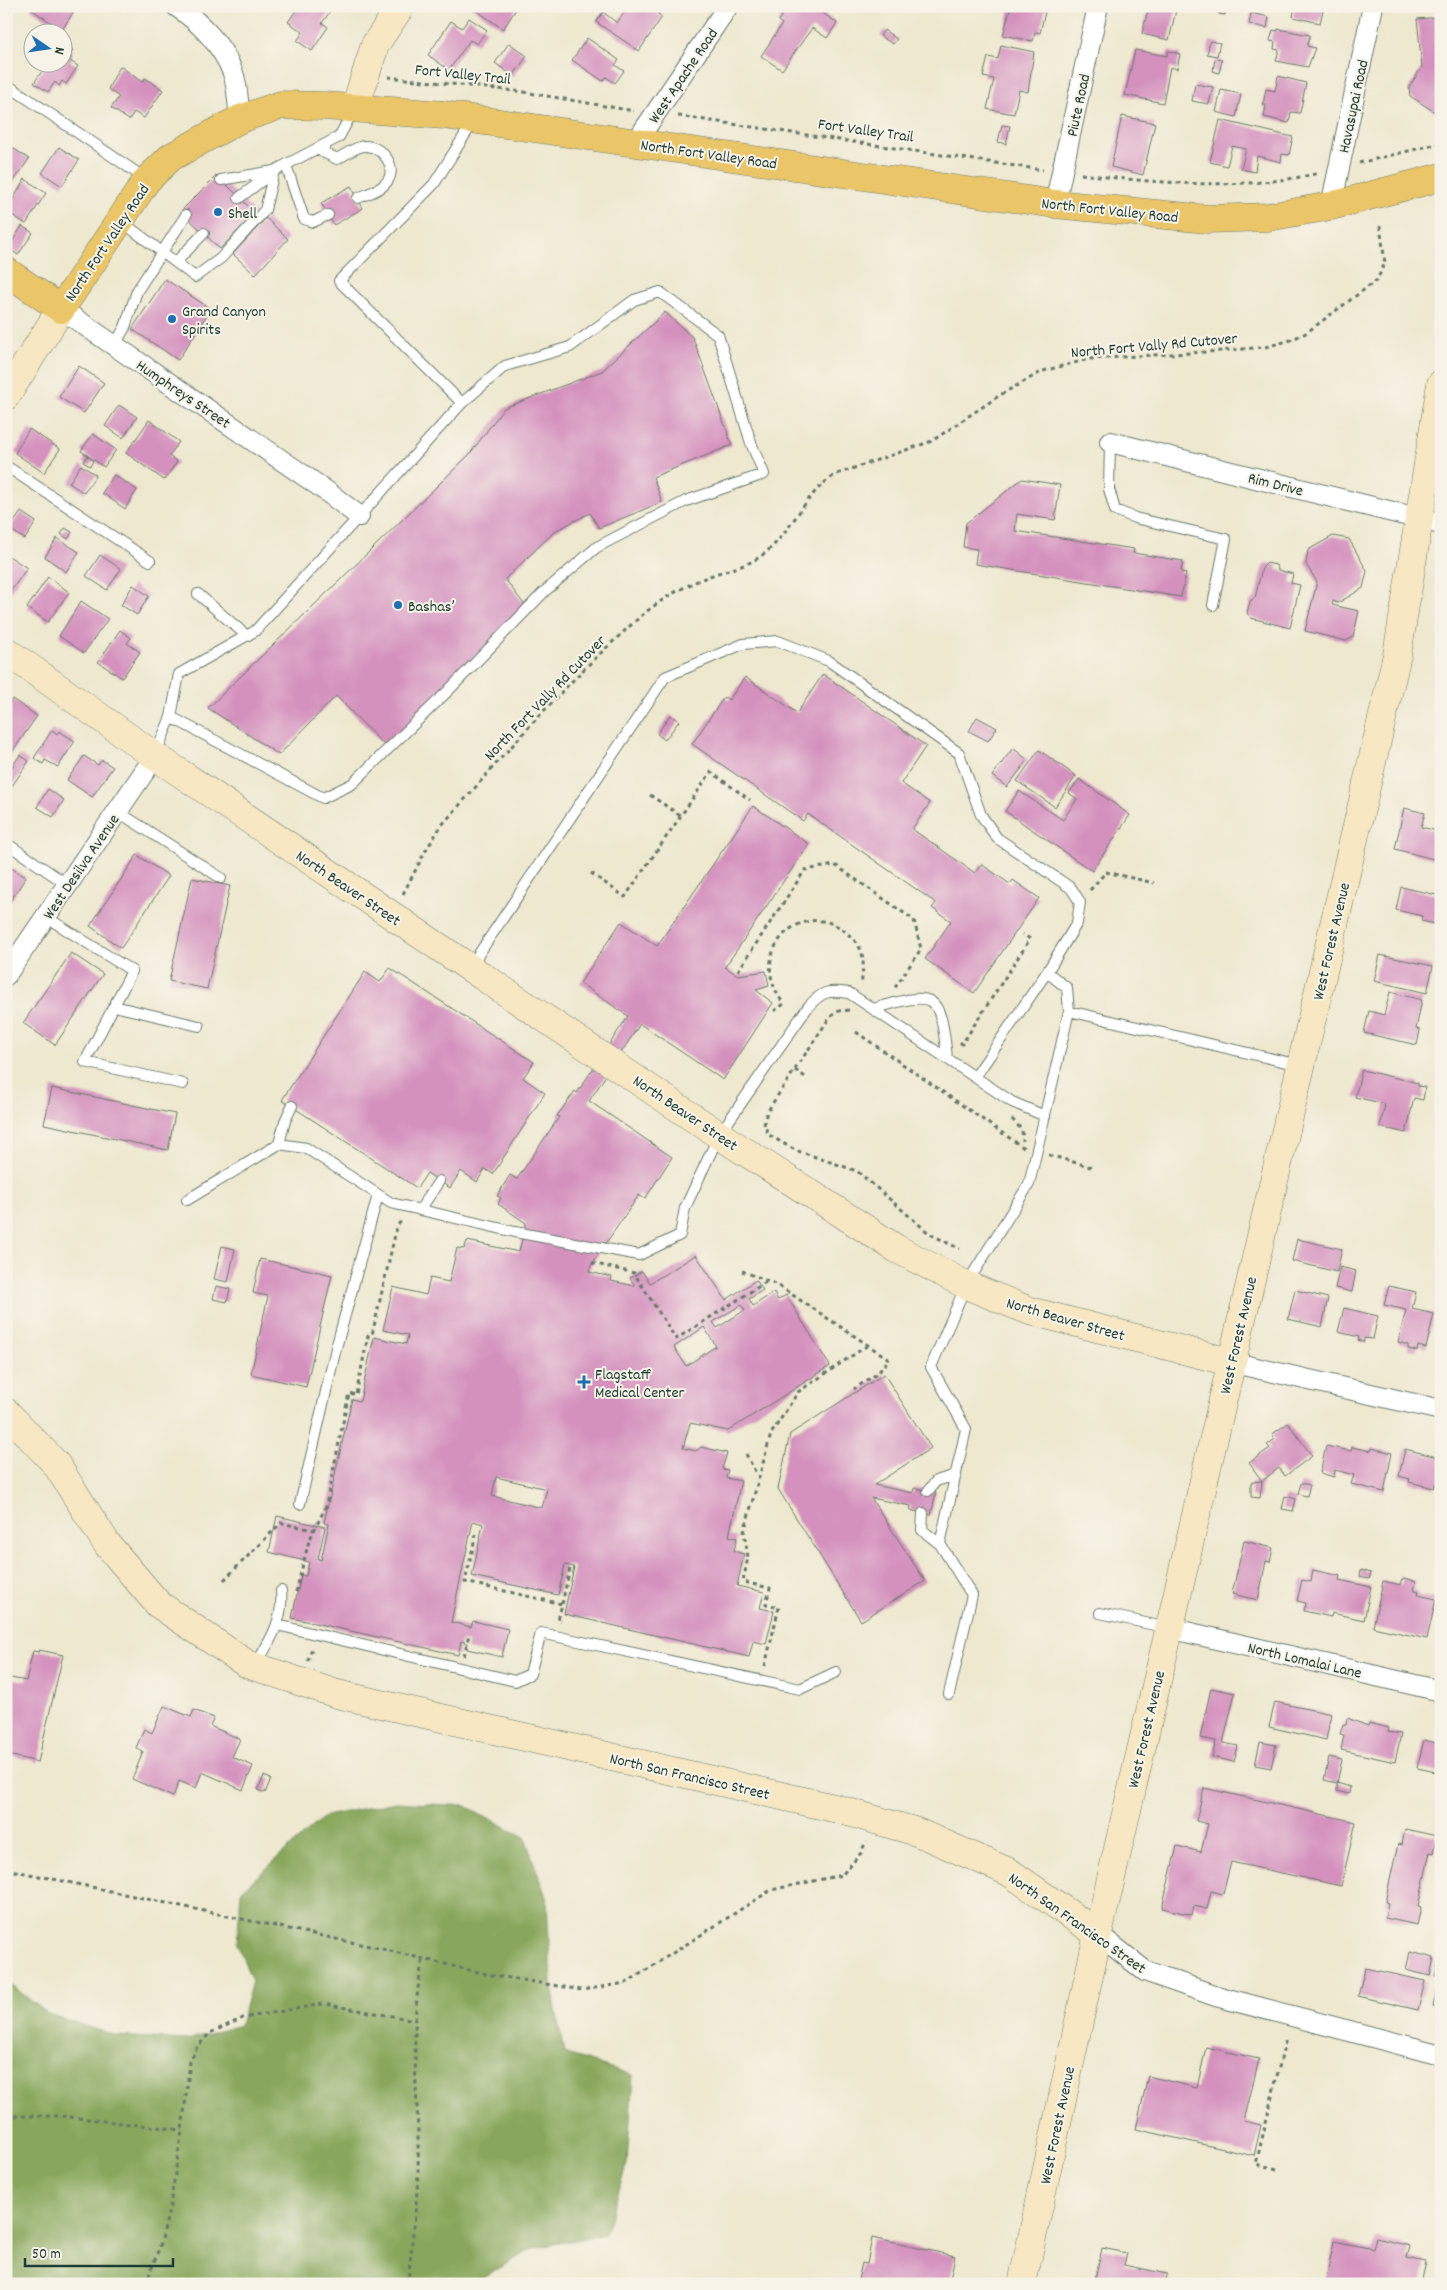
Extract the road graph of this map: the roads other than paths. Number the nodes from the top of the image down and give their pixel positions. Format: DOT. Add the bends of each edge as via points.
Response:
graph roads {
  1 [pos="176,6"];
  2 [pos="402,6"];
  3 [pos="728,6"];
  4 [pos="1098,6"];
  5 [pos="1373,6"];
  6 [pos="6,84"];
  7 [pos="355,108"];
  8 [pos="240,119"];
  9 [pos="475,119"];
  10 [pos="636,142"];
  11 [pos="317,149"];
  12 [pos="286,165"];
  13 [pos="274,171"];
  14 [pos="1441,177"];
  15 [pos="147,180"];
  16 [pos="221,180"];
  17 [pos="239,198"];
  18 [pos="358,198"];
  19 [pos="1055,204"];
  20 [pos="1331,206"];
  21 [pos="186,215"];
  22 [pos="328,215"];
  23 [pos="120,220"];
  24 [pos="204,233"];
  25 [pos="163,252"];
  26 [pos="176,262"];
  27 [pos="6,271"];
  28 [pos="61,309"];
  29 [pos="115,346"];
  30 [pos="1441,384"];
  31 [pos="6,396"];
  32 [pos="462,403"];
  33 [pos="1110,442"];
  34 [pos="6,466"];
  35 [pos="359,516"];
  36 [pos="1430,522"];
  37 [pos="150,561"];
  38 [pos="198,594"];
  39 [pos="1213,605"];
  40 [pos="247,636"];
  41 [pos="6,652"];
  42 [pos="171,717"];
  43 [pos="155,756"];
  44 [pos="118,811"];
  45 [pos="6,843"];
  46 [pos="221,878"];
  47 [pos="68,885"];
  48 [pos="46,917"];
  49 [pos="470,968"];
  50 [pos="1047,972"];
  51 [pos="6,976"];
  52 [pos="114,1006"];
  53 [pos="873,1009"];
  54 [pos="1069,1011"];
  55 [pos="199,1026"];
  56 [pos="947,1058"];
  57 [pos="1301,1065"];
  58 [pos="976,1077"];
  59 [pos="183,1084"];
  60 [pos="292,1106"];
  61 [pos="1045,1116"];
  62 [pos="719,1135"];
  63 [pos="280,1144"];
  64 [pos="439,1181"];
  65 [pos="378,1195"];
  66 [pos="187,1200"];
  67 [pos="416,1209"];
  68 [pos="966,1285"];
  69 [pos="1230,1362"];
  70 [pos="1441,1410"];
  71 [pos="6,1412"];
  72 [pos="956,1474"];
  73 [pos="928,1491"];
  74 [pos="300,1504"];
  75 [pos="923,1513"];
  76 [pos="940,1544"];
  77 [pos="281,1591"];
  78 [pos="1100,1613"];
  79 [pos="277,1625"];
  80 [pos="1169,1628"];
  81 [pos="254,1666"];
  82 [pos="836,1672"];
  83 [pos="1441,1691"];
  84 [pos="949,1694"];
  85 [pos="1098,1934"];
  86 [pos="1441,2055"];
  87 [pos="1022,2284"];
  1 -- 8 [label="street" via="193,18 225,56 234,74"];
  2 -- 7 [label="street" via="375,45"];
  3 -- 10 [label="street, West Apache Road"];
  4 -- 19 [label="street, Piute Road"];
  5 -- 20 [label="street, Havasupai Road"];
  6 -- 15 [label="lane"];
  7 -- 8 [label="main road, North Fort Valley Road" via="281,105"];
  7 -- 9 [label="main road, North Fort Valley Road"];
  7 -- 11 [label="lane" via="340,137"];
  8 -- 15 [label="main road, North Fort Valley Road" via="171,157"];
  9 -- 10 [label="main road, North Fort Valley Road"];
  9 -- 32 [label="lane" via="434,184 338,281"];
  10 -- 19 [label="main road, North Fort Valley Road"];
  11 -- 12 [label="lane"];
  11 -- 18 [label="lane" via="337,159 363,146 377,148 386,155 390,176 385,184"];
  12 -- 13 [label="lane"];
  12 -- 22 [label="lane" via="304,219 312,222"];
  13 -- 16 [label="lane"];
  13 -- 17 [label="lane"];
  13 -- 26 [label="lane" via="265,210 221,258 195,276"];
  14 -- 20 [label="main road, North Fort Valley Road"];
  15 -- 23 [label="main road, North Fort Valley Road"];
  19 -- 20 [label="main road, North Fort Valley Road" via="1207,219 1268,218"];
  21 -- 25 [label="lane"];
  23 -- 25 [label="lane"];
  23 -- 28 [label="main road, North Fort Valley Road"];
  24 -- 26 [label="lane"];
  25 -- 26 [label="lane"];
  25 -- 29 [label="lane" via="137,291"];
  27 -- 28 [label="main road, Humphreys Street"];
  28 -- 29 [label="street, Humphreys Street"];
  28 -- 31 [label="street"];
  29 -- 35 [label="street, Humphreys Street"];
  30 -- 36 [label="street, West Forest Avenue"];
  32 -- 35 [label="lane"];
  32 -- 42 [label="lane" via="505,366 570,348 634,300 660,292 718,334 751,443 764,474 686,501 596,547 544,592 352,784 323,798"];
  33 -- 36 [label="street, Rim Drive"];
  33 -- 39 [label="lane" via="1109,489 1115,510 1135,518 1226,539"];
  34 -- 37 [label="lane"];
  35 -- 40 [label="lane"];
  36 -- 57 [label="street, West Forest Avenue"];
  38 -- 40 [label="lane"];
  40 -- 42 [label="lane" via="179,674"];
  41 -- 43 [label="street, North Beaver Street"];
  42 -- 43 [label="lane"];
  43 -- 44 [label="street, West Desilva Avenue"];
  43 -- 49 [label="street, North Beaver Street"];
  44 -- 46 [label="lane"];
  44 -- 47 [label="street, West Desilva Avenue"];
  45 -- 47 [label="lane"];
  47 -- 48 [label="street, West Desilva Avenue"];
  48 -- 51 [label="street, West Desilva Avenue"];
  48 -- 52 [label="lane" via="132,972"];
  49 -- 50 [label="lane" via="665,677 744,644 778,641 829,661 959,753 981,814 998,838 1071,888 1080,902 1077,923"];
  49 -- 62 [label="street, North Beaver Street"];
  50 -- 54 [label="lane" via="1067,988"];
  50 -- 58 [label="lane"];
  52 -- 55 [label="lane"];
  52 -- 59 [label="lane" via="86,1062"];
  53 -- 56 [label="lane"];
  53 -- 56 [label="lane" via="912,997 926,999 938,1008 943,1017"];
  53 -- 62 [label="lane" via="849,993 832,990 818,996"];
  54 -- 57 [label="lane"];
  54 -- 61 [label="lane"];
  56 -- 58 [label="lane"];
  57 -- 69 [label="street, West Forest Avenue"];
  58 -- 61 [label="lane" via="1012,1102"];
  60 -- 63 [label="lane"];
  61 -- 68 [label="lane" via="1028,1184"];
  62 -- 67 [label="lane" via="684,1208 680,1235 639,1255 515,1232"];
  62 -- 68 [label="street, North Beaver Street" via="897,1249"];
  63 -- 65 [label="lane" via="306,1148"];
  63 -- 66 [label="lane"];
  64 -- 67 [label="lane"];
  65 -- 67 [label="lane" via="391,1203"];
  65 -- 74 [label="lane" via="336,1348"];
  68 -- 69 [label="street, North Beaver Street" via="1030,1311"];
  68 -- 72 [label="lane" via="930,1367 966,1429"];
  69 -- 70 [label="street, North Beaver Street"];
  69 -- 80 [label="street, West Forest Avenue"];
  71 -- 81 [label="street, North San Francisco Street" via="56,1464 107,1544 158,1604"];
  72 -- 73 [label="lane" via="936,1481"];
  72 -- 76 [label="lane"];
  75 -- 76 [label="lane" via="922,1530"];
  76 -- 84 [label="lane" via="972,1595"];
  77 -- 79 [label="lane" via="282,1605"];
  78 -- 80 [label="lane"];
  79 -- 81 [label="lane" via="276,1632"];
  79 -- 82 [label="lane" via="515,1680 530,1674 541,1634 800,1689"];
  80 -- 83 [label="street, North Lomalai Lane"];
  80 -- 85 [label="street, West Forest Avenue"];
  81 -- 85 [label="street, North San Francisco Street" via="337,1694 818,1804 917,1832 1009,1872"];
  85 -- 86 [label="street, North San Francisco Street" via="1145,1971 1190,1987"];
  85 -- 87 [label="street, West Forest Avenue"];
}
